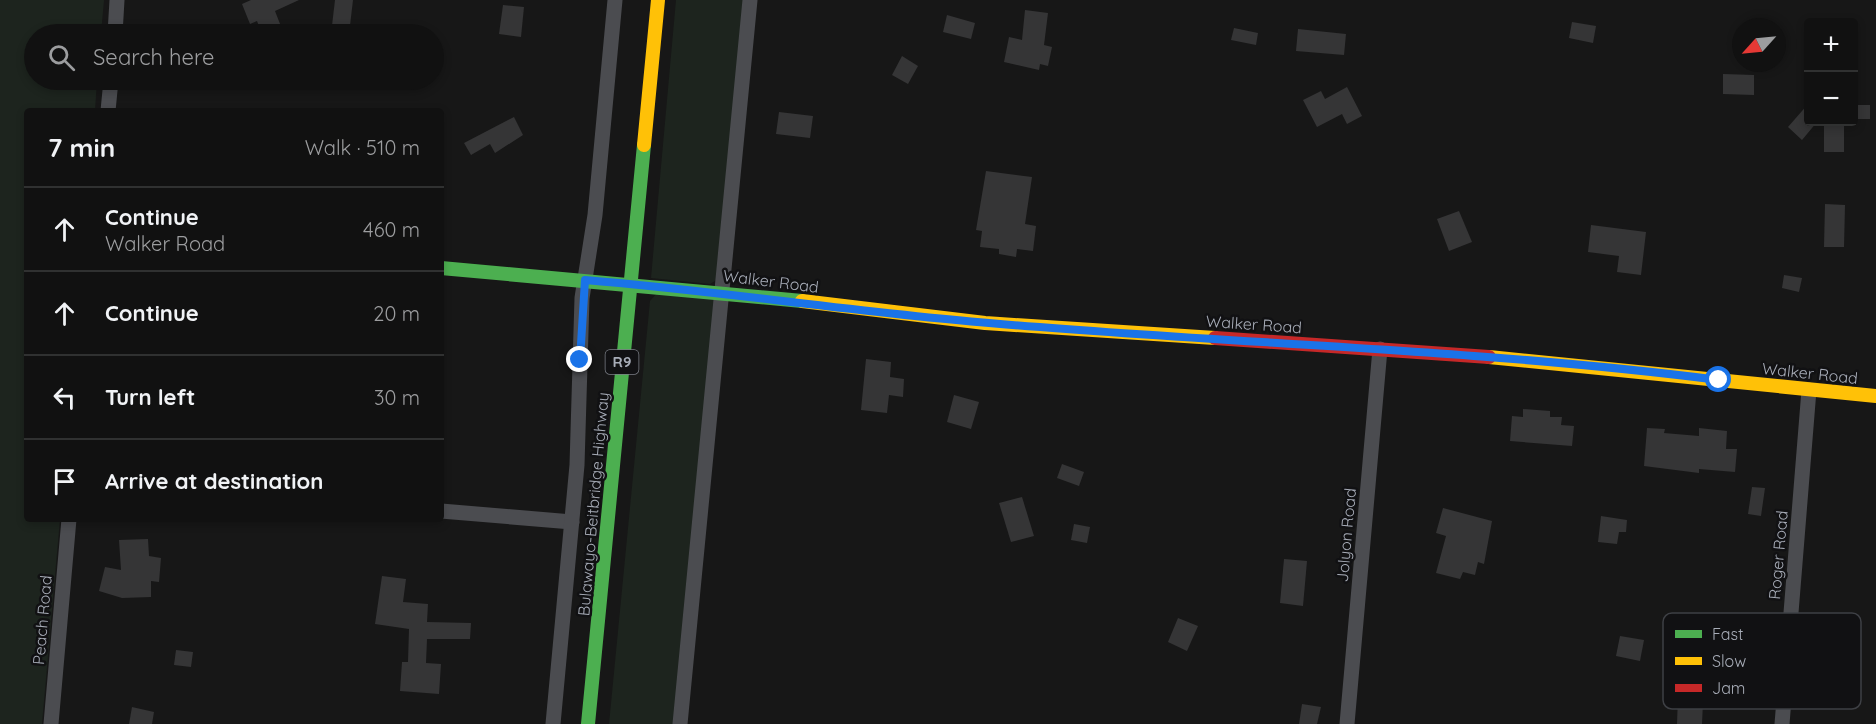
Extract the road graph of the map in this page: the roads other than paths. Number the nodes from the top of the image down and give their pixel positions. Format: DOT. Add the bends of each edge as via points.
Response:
graph roads {
  1 [pos="117,0"];
  2 [pos="615,0"];
  3 [pos="658,0"];
  4 [pos="750,0"];
  5 [pos="116,24"];
  6 [pos="110,90"];
  7 [pos="108,108"];
  8 [pos="444,268"];
  9 [pos="585,280"];
  10 [pos="630,284"];
  11 [pos="722,292"];
  12 [pos="1380,349"];
  13 [pos="1809,390"];
  14 [pos="1876,396"];
  15 [pos="444,511"];
  16 [pos="69,522"];
  17 [pos="572,522"];
  18 [pos="1791,613"];
  19 [pos="1783,709"];
  20 [pos="51,724"];
  21 [pos="553,724"];
  22 [pos="588,724"];
  23 [pos="680,724"];
  24 [pos="1347,724"];
  25 [pos="1782,724"];
  1 -- 5 [label="street"];
  2 -- 9 [label="street" via="595,215"];
  3 -- 10 [label="main road, Bulawayo-Beitbridge Highway / R9"];
  4 -- 11 [label="street"];
  6 -- 7 [label="street"];
  8 -- 9 [label="main road, Walker Road"];
  9 -- 10 [label="main road, Walker Road"];
  9 -- 17 [label="street"];
  10 -- 11 [label="main road, Walker Road"];
  10 -- 22 [label="main road, Bulawayo-Beitbridge Highway / R9"];
  11 -- 12 [label="main road, Walker Road" via="985,323"];
  11 -- 23 [label="street"];
  12 -- 13 [label="main road, Walker Road" via="1606,367"];
  12 -- 24 [label="street, Jolyon Road"];
  13 -- 14 [label="main road, Walker Road"];
  13 -- 18 [label="street, Roger Road"];
  15 -- 17 [label="street"];
  16 -- 20 [label="street, Peach Road"];
  17 -- 21 [label="street"];
  19 -- 25 [label="street, Roger Road"];
}
